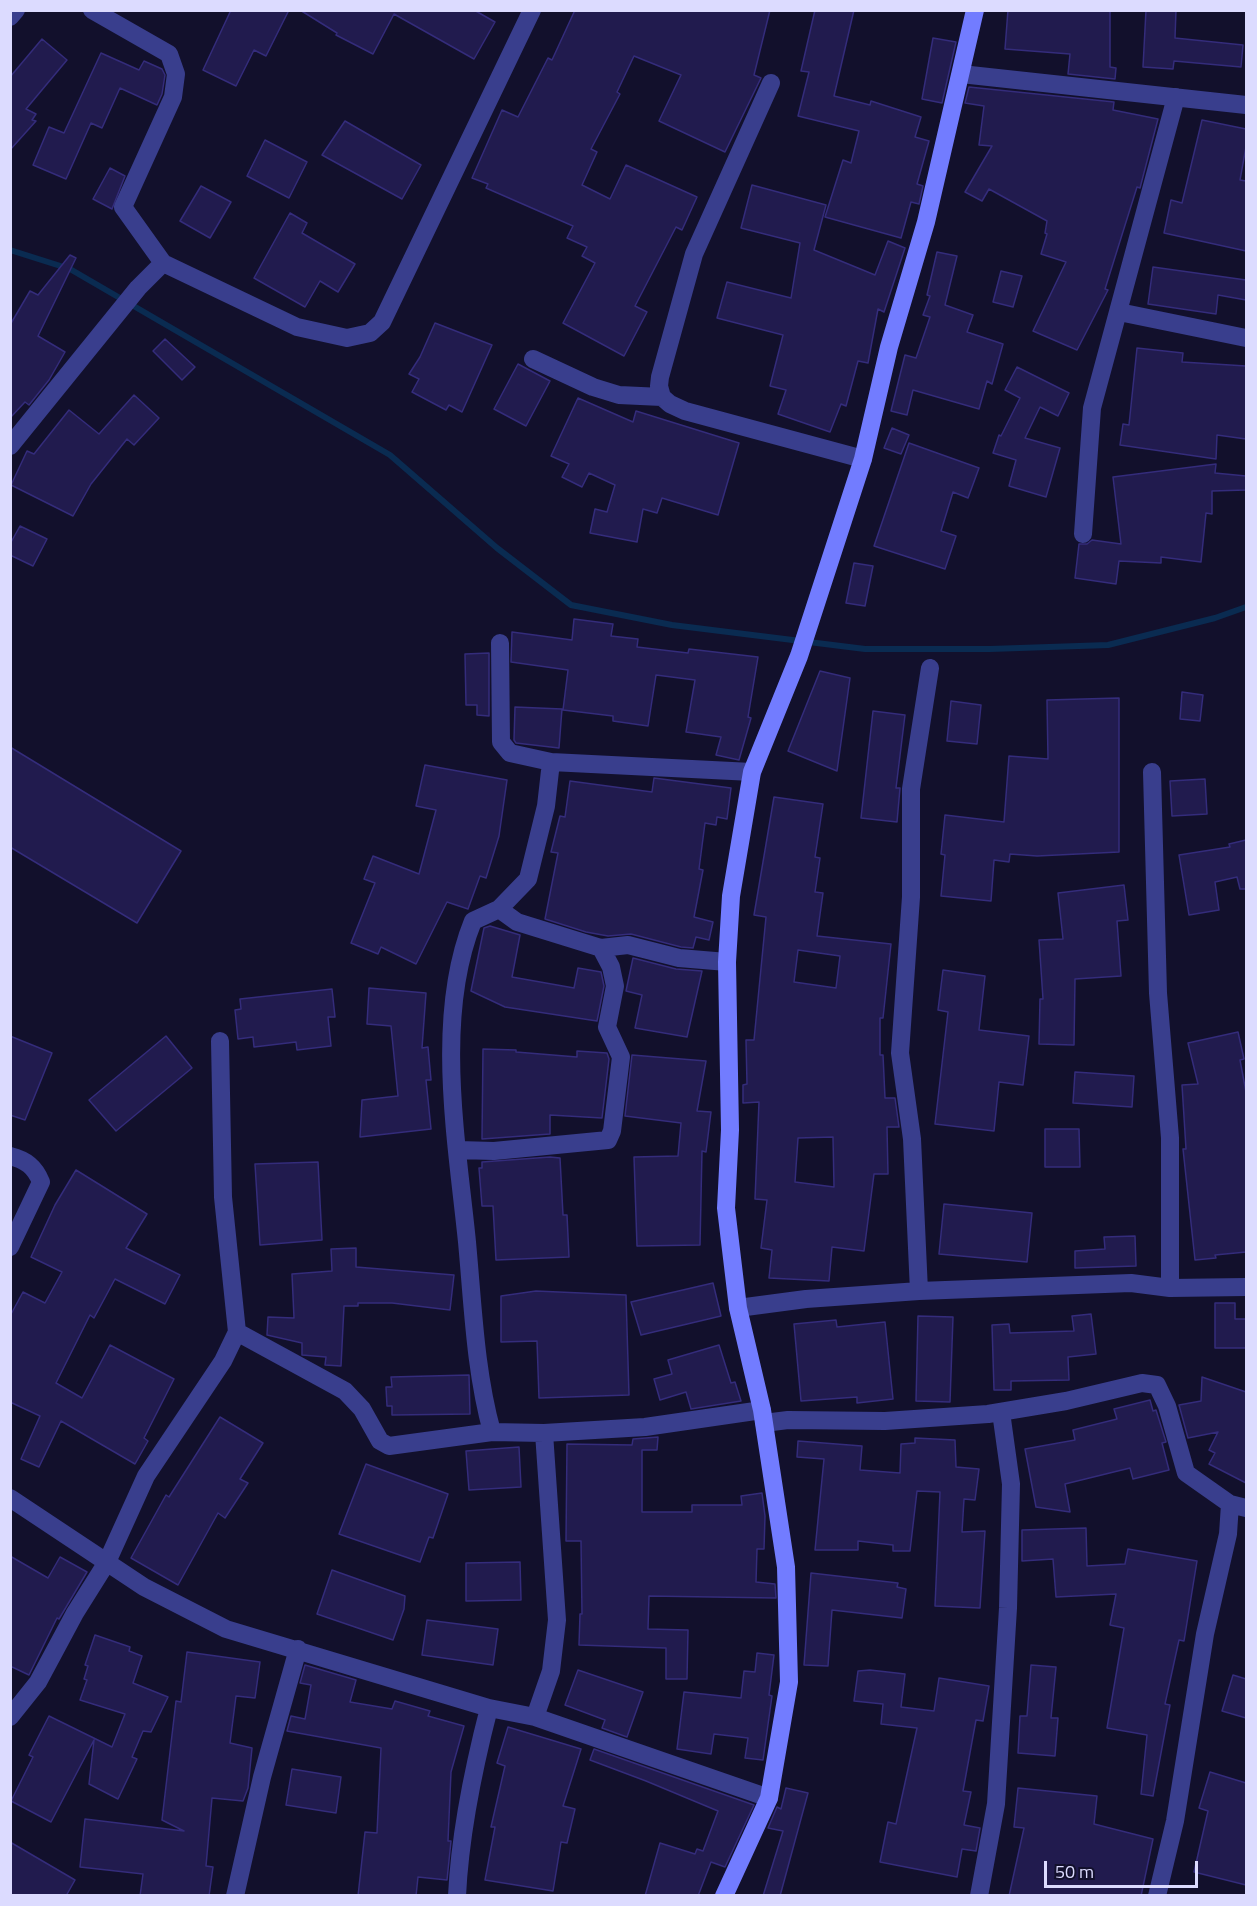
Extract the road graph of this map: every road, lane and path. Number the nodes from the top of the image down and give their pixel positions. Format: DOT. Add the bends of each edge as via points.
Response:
graph roads {
  1 [pos="16,10"];
  2 [pos="92,10"];
  3 [pos="532,10"];
  4 [pos="975,10"];
  5 [pos="10,17"];
  6 [pos="961,74"];
  7 [pos="771,83"];
  8 [pos="1176,97"];
  9 [pos="1246,105"];
  10 [pos="163,263"];
  11 [pos="1119,312"];
  12 [pos="1246,338"];
  13 [pos="533,359"];
  14 [pos="662,397"];
  15 [pos="10,446"];
  16 [pos="863,459"];
  17 [pos="1083,534"];
  18 [pos="500,643"];
  19 [pos="930,668"];
  20 [pos="550,762"];
  21 [pos="752,772"];
  22 [pos="1152,772"];
  23 [pos="499,909"];
  24 [pos="601,948"];
  25 [pos="727,962"];
  26 [pos="220,1041"];
  27 [pos="458,1150"];
  28 [pos="10,1156"];
  29 [pos="10,1246"];
  30 [pos="1246,1287"];
  31 [pos="1170,1288"];
  32 [pos="919,1291"];
  33 [pos="738,1308"];
  34 [pos="237,1332"];
  35 [pos="1001,1412"];
  36 [pos="763,1416"];
  37 [pos="492,1432"];
  38 [pos="544,1433"];
  39 [pos="10,1498"];
  40 [pos="1238,1506"];
  41 [pos="107,1562"];
  42 [pos="298,1649"];
  43 [pos="489,1708"];
  44 [pos="13,1710"];
  45 [pos="535,1717"];
  46 [pos="769,1798"];
  47 [pos="235,1896"];
  48 [pos="457,1896"];
  49 [pos="724,1896"];
  50 [pos="979,1896"];
  51 [pos="1157,1896"];
  1 -- 5 [label="street"];
  2 -- 10 [label="street" via="169,54 176,74 174,97 123,207"];
  3 -- 10 [label="street" via="382,322 370,333 347,338 297,327"];
  4 -- 6 [label="street"];
  6 -- 8 [label="street"];
  6 -- 16 [label="street"];
  7 -- 14 [label="street" via="694,254 660,377"];
  8 -- 9 [label="street"];
  8 -- 11 [label="street"];
  10 -- 15 [label="street" via="143,282"];
  11 -- 12 [label="street"];
  11 -- 17 [label="street" via="1092,408"];
  13 -- 14 [label="street" via="592,387 619,395"];
  14 -- 16 [label="street" via="685,411"];
  16 -- 21 [label="street" via="799,656"];
  18 -- 20 [label="street" via="501,742 510,753"];
  19 -- 32 [label="street" via="911,789 911,897 900,1053 912,1139"];
  20 -- 21 [label="street"];
  20 -- 23 [label="street" via="546,806 528,879"];
  21 -- 25 [label="street" via="731,896"];
  22 -- 31 [label="street" via="1158,993 1170,1138"];
  23 -- 24 [label="street" via="517,922"];
  23 -- 27 [label="street" via="473,921 452,1017"];
  24 -- 25 [label="street" via="628,945 679,958"];
  24 -- 27 [label="street" via="615,986 607,1027 621,1057 608,1140 494,1151"];
  25 -- 33 [label="street" via="730,1130 726,1208"];
  26 -- 34 [label="street" via="223,1197"];
  27 -- 37 [label="street" via="482,1392"];
  28 -- 29 [label="street" via="25,1160 41,1182"];
  30 -- 31 [label="street"];
  31 -- 32 [label="street" via="1131,1283"];
  32 -- 33 [label="street"];
  33 -- 36 [label="street"];
  34 -- 37 [label="street" via="345,1390 362,1409 380,1441 389,1446"];
  34 -- 41 [label="street" via="223,1361 146,1476"];
  35 -- 36 [label="street" via="885,1421"];
  35 -- 40 [label="street" via="1142,1383 1157,1385 1186,1473"];
  35 -- 50 [label="street" via="1011,1484 1008,1608 996,1804"];
  36 -- 38 [label="street"];
  36 -- 46 [label="street" via="786,1567 789,1682"];
  37 -- 38 [label="street"];
  38 -- 45 [label="street" via="556,1620 551,1671"];
  39 -- 41 [label="street"];
  40 -- 51 [label="street" via="1205,1634 1175,1821"];
  41 -- 42 [label="street" via="144,1587 226,1629"];
  41 -- 44 [label="street" via="38,1682"];
  42 -- 43 [label="street"];
  42 -- 47 [label="street" via="262,1777"];
  43 -- 45 [label="street"];
  43 -- 48 [label="street" via="468,1800"];
  45 -- 46 [label="street"];
  46 -- 49 [label="street"];
}
